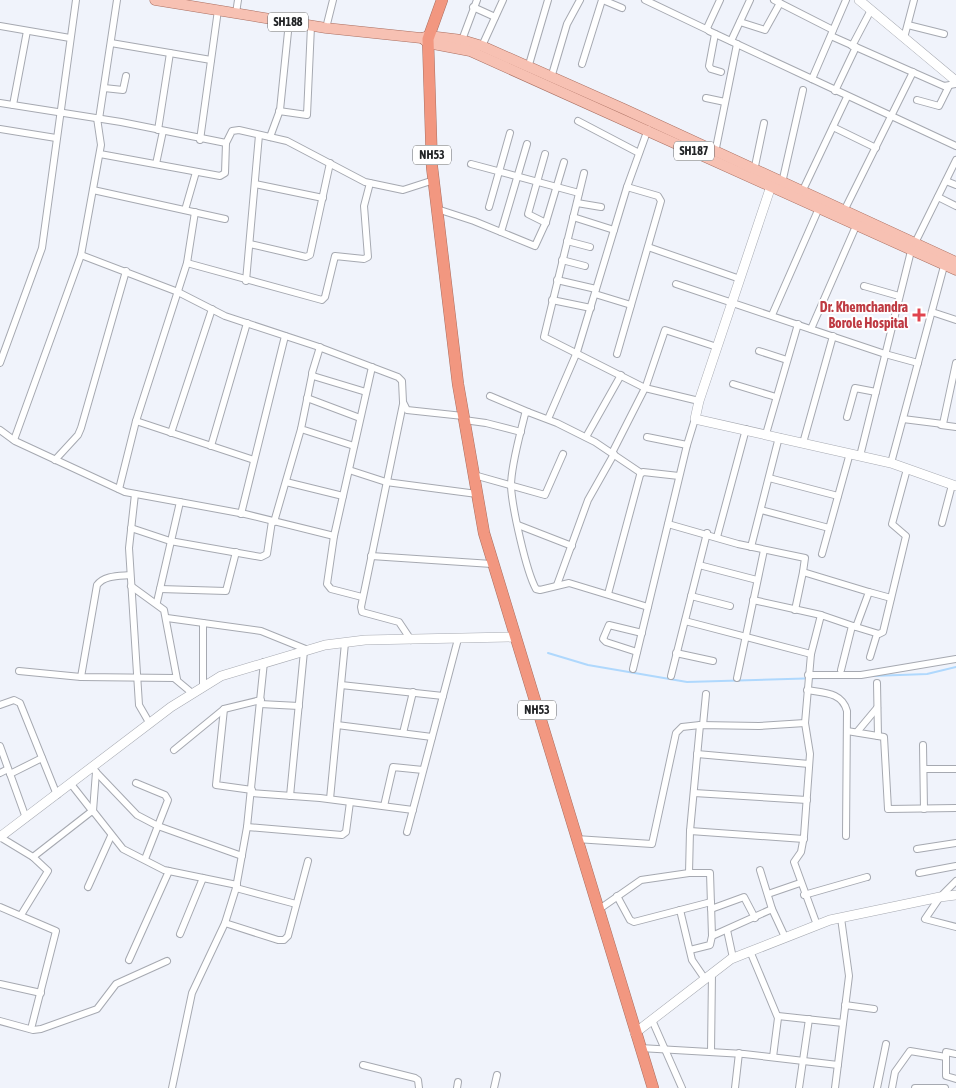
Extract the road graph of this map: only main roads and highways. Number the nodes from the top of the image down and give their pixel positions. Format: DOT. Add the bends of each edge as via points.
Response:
graph roads {
  1 [pos="155,0"];
  2 [pos="442,0"];
  3 [pos="207,4"];
  4 [pos="426,39"];
  5 [pos="506,62"];
  6 [pos="714,156"];
  7 [pos="913,247"];
  8 [pos="953,263"];
  9 [pos="653,1088"];
  1 -- 3 [label="main road, SH188"];
  2 -- 4 [label="highway, NH53"];
  3 -- 4 [label="main road, SH188" via="218,10 311,26"];
  4 -- 5 [label="main road, SH187"];
  4 -- 5 [label="main road, SH187" via="462,40 482,46"];
  4 -- 9 [label="highway, NH53" via="437,209 464,418 484,533"];
  5 -- 6 [label="main road, SH187"];
  6 -- 7 [label="main road, SH187" via="856,226"];
  6 -- 7 [label="main road, SH187" via="754,170 844,211"];
  7 -- 8 [label="main road, SH187"];
}
